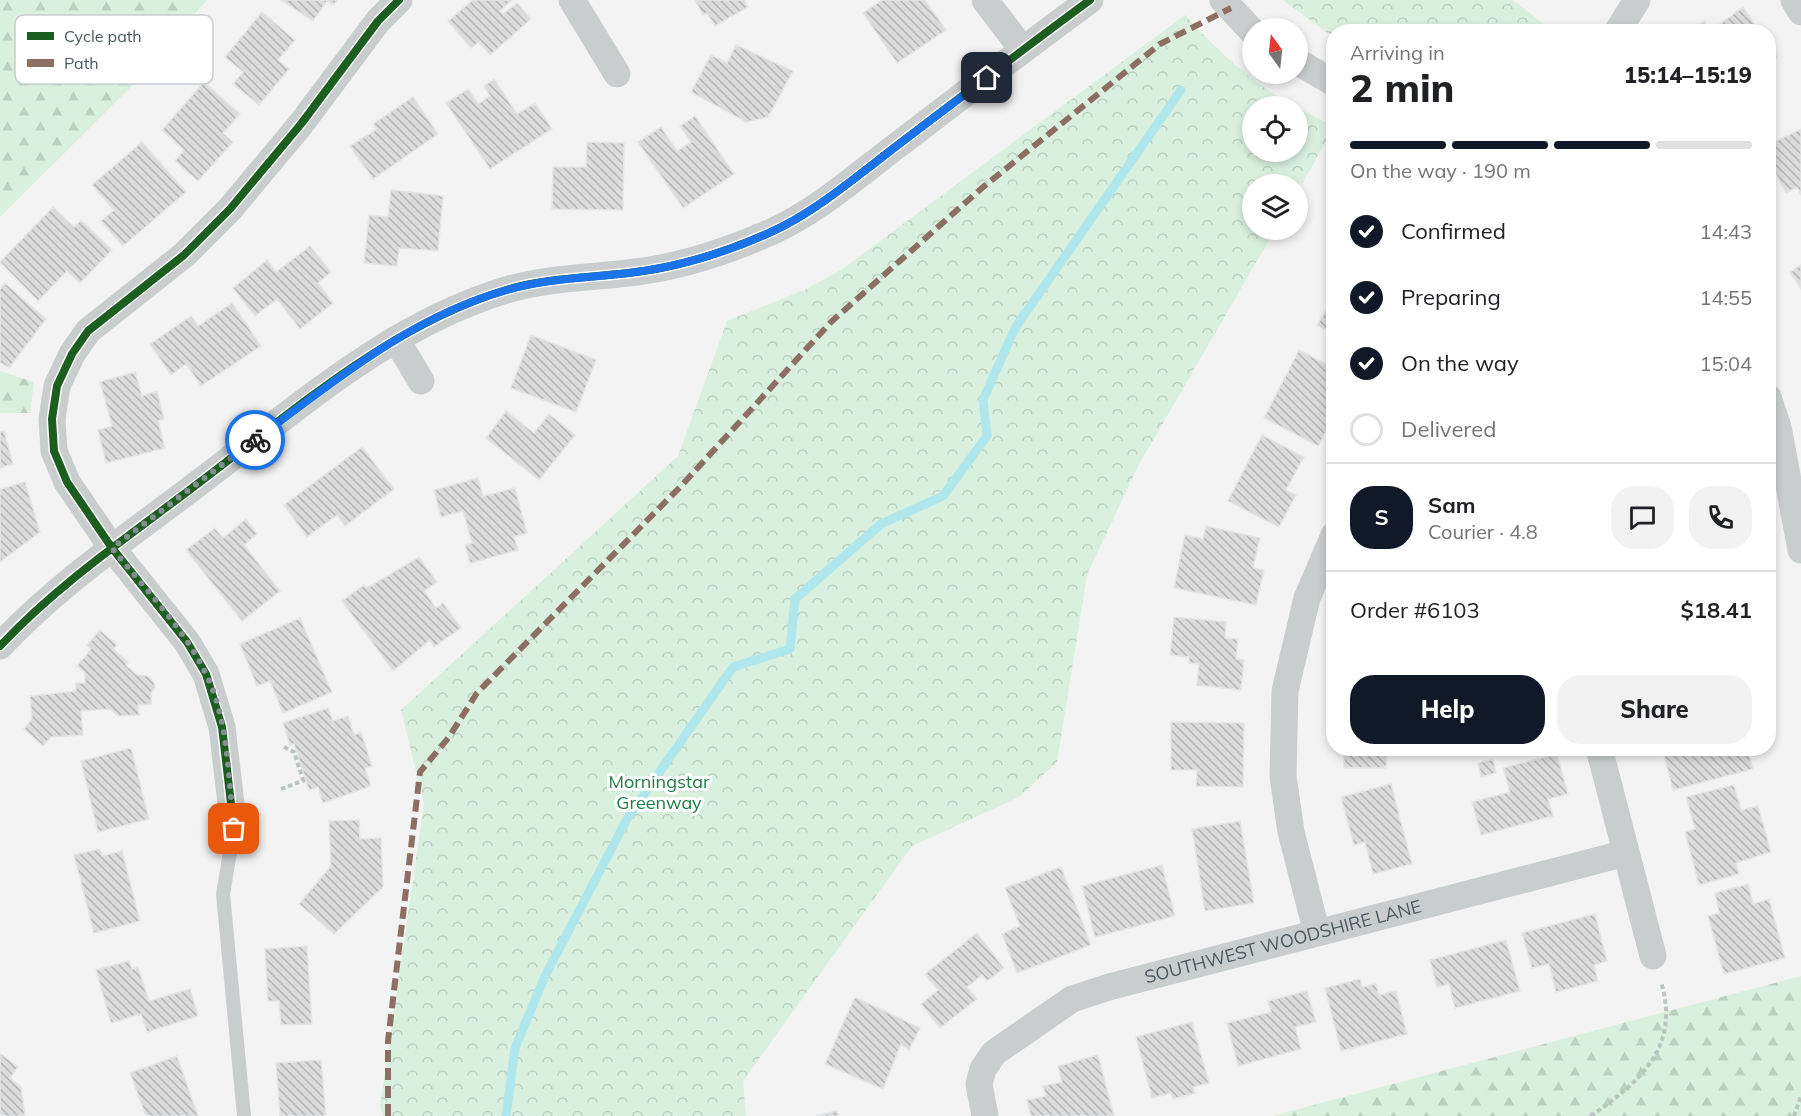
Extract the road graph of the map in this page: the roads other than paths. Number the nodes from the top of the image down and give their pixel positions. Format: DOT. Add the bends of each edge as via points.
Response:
graph roads {
  1 [pos="399,0"];
  2 [pos="572,0"];
  3 [pos="984,0"];
  4 [pos="1090,0"];
  5 [pos="1223,0"];
  6 [pos="1637,0"];
  7 [pos="1794,0"];
  8 [pos="1801,12"];
  9 [pos="1242,20"];
  10 [pos="1622,24"];
  11 [pos="1023,50"];
  12 [pos="1308,68"];
  13 [pos="617,74"];
  14 [pos="1326,78"];
  15 [pos="396,339"];
  16 [pos="421,381"];
  17 [pos="1776,421"];
  18 [pos="112,548"];
  19 [pos="1801,550"];
  20 [pos="1326,554"];
  21 [pos="0,646"];
  22 [pos="1601,756"];
  23 [pos="234,829"];
  24 [pos="1626,853"];
  25 [pos="1317,933"];
  26 [pos="1653,956"];
  27 [pos="978,1098"];
  28 [pos="243,1116"];
  1 -- 18 [label="street" via="378,21 301,124 230,209 184,255 88,331 72,354 57,386 52,418 54,451 67,482"];
  2 -- 13 [label="street"];
  3 -- 11 [label="street"];
  4 -- 11 [label="street"];
  5 -- 9 [label="street"];
  6 -- 10 [label="street"];
  7 -- 8 [label="street"];
  11 -- 15 [label="street" via="824,201 774,231 677,264 630,273 559,279 507,290 455,309"];
  12 -- 14 [label="street"];
  15 -- 16 [label="street"];
  15 -- 18 [label="street" via="337,378"];
  17 -- 19 [label="street"];
  18 -- 21 [label="street" via="31,613"];
  18 -- 23 [label="street" via="187,642 207,676 222,727"];
  20 -- 25 [label="street" via="1307,598 1285,691 1283,776 1291,832"];
  22 -- 24 [label="street"];
  23 -- 28 [label="lane" via="223,894"];
  24 -- 25 [label="street, SOUTHWEST WOODSHIRE LANE"];
  24 -- 26 [label="street"];
  25 -- 27 [label="street, SOUTHWEST WOODSHIRE LANE" via="1072,999 994,1053 983,1069"];
}
